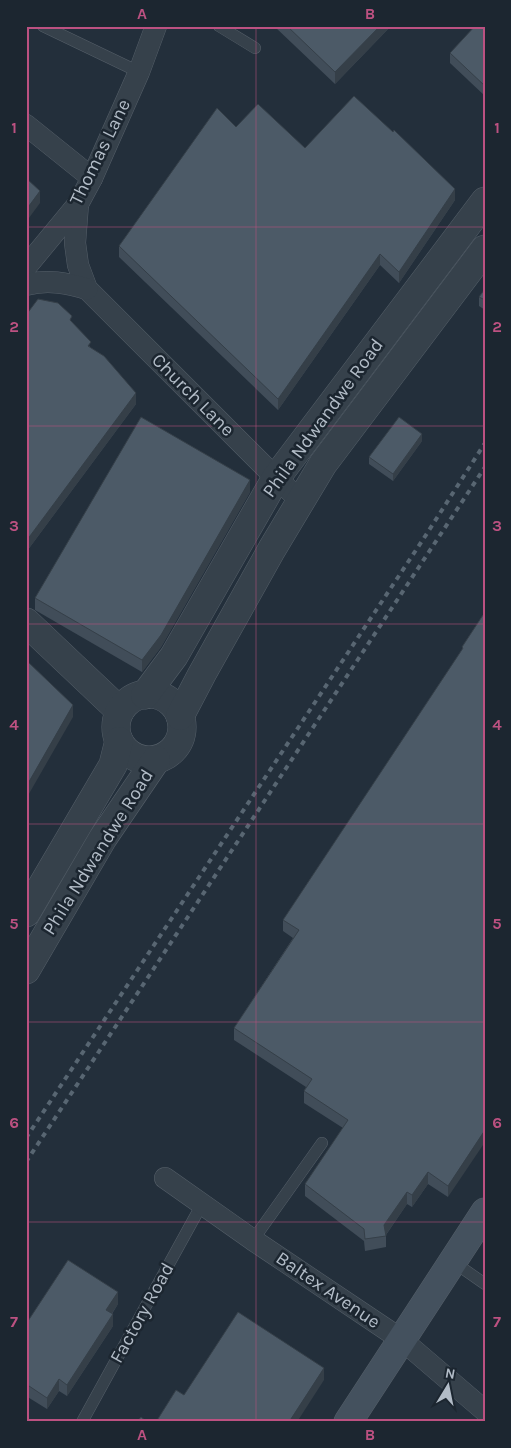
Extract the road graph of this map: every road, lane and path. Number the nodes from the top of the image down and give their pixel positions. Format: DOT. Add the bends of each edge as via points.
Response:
graph roads {
  1 [pos="43,26"];
  2 [pos="156,26"];
  3 [pos="219,26"];
  4 [pos="255,48"];
  5 [pos="139,72"];
  6 [pos="26,126"];
  7 [pos="92,178"];
  8 [pos="485,201"];
  9 [pos="78,204"];
  10 [pos="485,249"];
  11 [pos="26,267"];
  12 [pos="26,285"];
  13 [pos="87,289"];
  14 [pos="276,478"];
  15 [pos="300,500"];
  16 [pos="26,622"];
  17 [pos="145,695"];
  18 [pos="120,711"];
  19 [pos="180,716"];
  20 [pos="119,741"];
  21 [pos="156,760"];
  22 [pos="26,913"];
  23 [pos="26,970"];
  24 [pos="322,1143"];
  25 [pos="165,1178"];
  26 [pos="202,1204"];
  27 [pos="485,1212"];
  28 [pos="253,1240"];
  29 [pos="452,1261"];
  30 [pos="485,1284"];
  31 [pos="402,1340"];
  32 [pos="485,1411"];
  33 [pos="82,1422"];
  34 [pos="348,1422"];
  1 -- 5 [label="lane"];
  2 -- 5 [label="street, Thomas Lane"];
  3 -- 4 [label="lane"];
  5 -- 7 [label="street, Thomas Lane"];
  6 -- 7 [label="street"];
  7 -- 9 [label="street, Thomas Lane"];
  8 -- 14 [label="street, Phila Ndwandwe Road"];
  9 -- 11 [label="street, Thomas Lane"];
  9 -- 13 [label="street, Church Lane" via="75,243 78,265"];
  10 -- 15 [label="street, Phila Ndwandwe Road" via="323,464"];
  12 -- 13 [label="street" via="55,282"];
  13 -- 14 [label="street, Church Lane"];
  14 -- 15 [label="street, Church Lane"];
  14 -- 17 [label="street, Phila Ndwandwe Road" via="174,656"];
  15 -- 19 [label="street, Phila Ndwandwe Road"];
  16 -- 18 [label="street"];
  17 -- 18 [label="street" via="135,697"];
  17 -- 19 [label="street" via="166,699"];
  18 -- 20 [label="street" via="116,721"];
  19 -- 21 [label="street" via="180,738 174,748"];
  20 -- 21 [label="street" via="133,756"];
  20 -- 22 [label="street, Phila Ndwandwe Road" via="113,764"];
  21 -- 23 [label="street, Phila Ndwandwe Road" via="103,838"];
  24 -- 28 [label="lane"];
  25 -- 26 [label="street, Baltex Avenue"];
  26 -- 28 [label="street, Baltex Avenue"];
  26 -- 33 [label="lane, Factory Road"];
  27 -- 29 [label="main road"];
  28 -- 31 [label="street, Baltex Avenue"];
  29 -- 30 [label="lane"];
  29 -- 31 [label="main road"];
  31 -- 32 [label="street, Baltex Avenue"];
  31 -- 34 [label="main road"];
}
